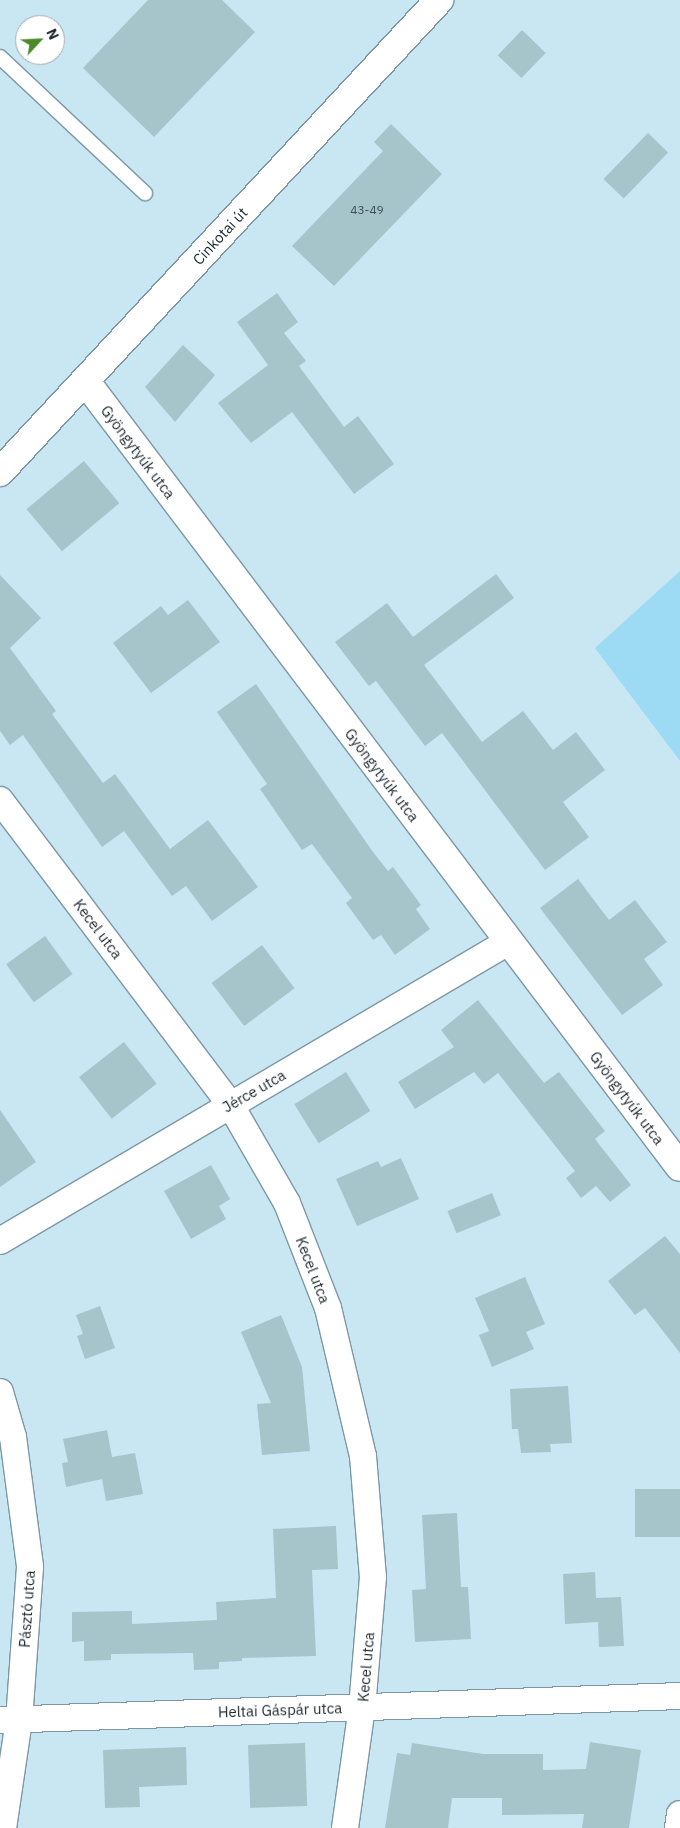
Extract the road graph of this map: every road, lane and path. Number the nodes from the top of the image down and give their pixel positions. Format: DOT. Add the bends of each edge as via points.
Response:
graph roads {
  1 [pos="440,0"];
  2 [pos="0,57"];
  3 [pos="145,193"];
  4 [pos="86,382"];
  5 [pos="0,472"];
  6 [pos="0,800"];
  7 [pos="508,942"];
  8 [pos="230,1104"];
  9 [pos="680,1167"];
  10 [pos="0,1241"];
  11 [pos="0,1392"];
  12 [pos="680,1696"];
  13 [pos="362,1707"];
  14 [pos="9,1720"];
  15 [pos="680,1814"];
  16 [pos="3,1828"];
  17 [pos="345,1828"];
  18 [pos="678,1828"];
  1 -- 4 [label="street, Cinkotai út"];
  2 -- 3 [label="lane"];
  4 -- 5 [label="street, Cinkotai út"];
  4 -- 7 [label="street, Gyöngytyúk utca"];
  6 -- 8 [label="street, Kecel utca"];
  7 -- 8 [label="street, Jérce utca"];
  7 -- 9 [label="street, Gyöngytyúk utca"];
  8 -- 10 [label="street, Jérce utca"];
  8 -- 13 [label="street, Kecel utca" via="287,1203 328,1308 363,1456 373,1577"];
  11 -- 14 [label="street, Pásztó utca" via="13,1437 30,1567"];
  12 -- 13 [label="street, Heltai Gáspár utca"];
  13 -- 14 [label="street, Heltai Gáspár utca"];
  13 -- 17 [label="street, Kecel utca"];
  14 -- 16 [label="street, Pásztó utca"];
  15 -- 18 [label="street"];
}
